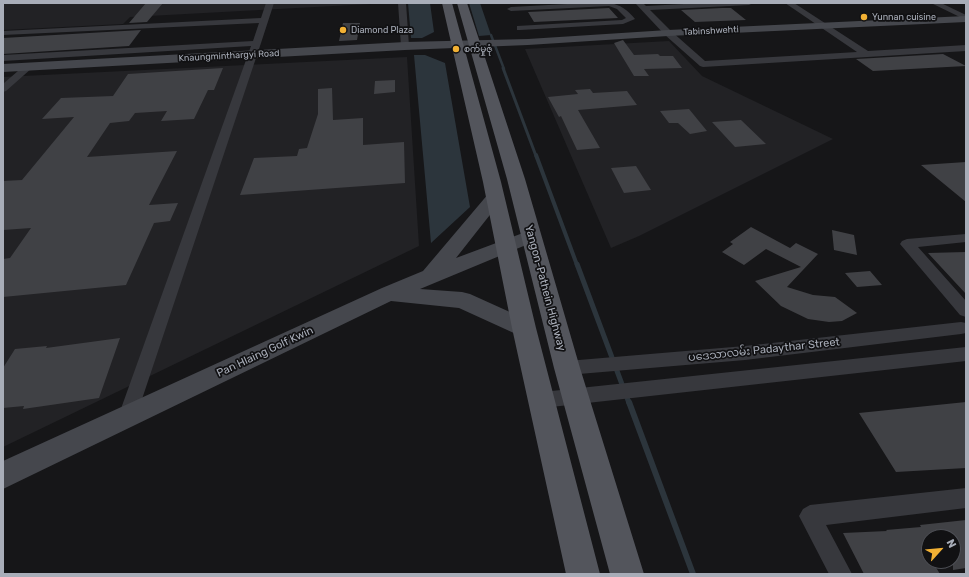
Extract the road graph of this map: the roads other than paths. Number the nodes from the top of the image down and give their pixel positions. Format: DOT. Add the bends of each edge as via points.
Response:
graph roads {
  1 [pos="270,3"];
  2 [pos="402,3"];
  3 [pos="446,3"];
  4 [pos="462,3"];
  5 [pos="747,3"];
  6 [pos="789,3"];
  7 [pos="935,3"];
  8 [pos="695,4"];
  9 [pos="642,6"];
  10 [pos="514,16"];
  11 [pos="966,18"];
  12 [pos="264,20"];
  13 [pos="823,25"];
  14 [pos="452,27"];
  15 [pos="3,33"];
  16 [pos="668,33"];
  17 [pos="528,42"];
  18 [pos="473,43"];
  19 [pos="456,44"];
  20 [pos="424,45"];
  21 [pos="405,46"];
  22 [pos="966,48"];
  23 [pos="255,49"];
  24 [pos="866,54"];
  25 [pos="3,58"];
  26 [pos="462,61"];
  27 [pos="29,66"];
  28 [pos="3,68"];
  29 [pos="3,89"];
  30 [pos="495,197"];
  31 [pos="531,236"];
  32 [pos="966,238"];
  33 [pos="505,246"];
  34 [pos="429,278"];
  35 [pos="389,293"];
  36 [pos="966,311"];
  37 [pos="964,326"];
  38 [pos="524,328"];
  39 [pos="966,354"];
  40 [pos="567,368"];
  41 [pos="575,397"];
  42 [pos="542,400"];
  43 [pos="127,417"];
  44 [pos="3,475"];
  45 [pos="966,498"];
  46 [pos="583,574"];
  47 [pos="627,574"];
  48 [pos="841,574"];
  1 -- 12 [label="street"];
  2 -- 21 [label="street"];
  3 -- 14 [label="main road"];
  4 -- 18 [label="main road, Yangon-Pathein Highway"];
  5 -- 8 [label="street"];
  6 -- 13 [label="street"];
  7 -- 11 [label="street"];
  8 -- 9 [label="street"];
  9 -- 16 [label="street"];
  10 -- 10 [label="street" via="609,4 620,7 630,19 623,22"];
  10 -- 17 [label="street"];
  11 -- 13 [label="street, Tabinshwehti"];
  12 -- 15 [label="street"];
  12 -- 23 [label="street"];
  13 -- 16 [label="street, Tabinshwehti"];
  13 -- 24 [label="street"];
  14 -- 19 [label="main road"];
  14 -- 20 [label="street"];
  16 -- 17 [label="street, Tabinshwehti"];
  16 -- 24 [label="street" via="703,64"];
  17 -- 18 [label="street, Tabinshwehti"];
  18 -- 19 [label="street, Tabinshwehti"];
  18 -- 31 [label="main road, Yangon-Pathein Highway" via="516,179"];
  19 -- 20 [label="street, Knaungminthargyi Road"];
  19 -- 26 [label="main road"];
  20 -- 21 [label="street, Knaungminthargyi Road"];
  20 -- 26 [label="street"];
  21 -- 23 [label="street, Knaungminthargyi Road"];
  22 -- 24 [label="street"];
  23 -- 25 [label="street"];
  23 -- 27 [label="street, Knaungminthargyi Road"];
  23 -- 43 [label="street"];
  26 -- 30 [label="main road"];
  27 -- 28 [label="street, Knaungminthargyi Road"];
  27 -- 29 [label="street"];
  30 -- 33 [label="main road"];
  30 -- 34 [label="street"];
  31 -- 33 [label="street, Pan Hlaing Golf Kwin"];
  31 -- 40 [label="main road, Yangon-Pathein Highway"];
  32 -- 36 [label="street" via="907,244"];
  33 -- 34 [label="street, Pan Hlaing Golf Kwin"];
  33 -- 38 [label="main road"];
  34 -- 35 [label="street, Pan Hlaing Golf Kwin"];
  35 -- 38 [label="street" via="462,300"];
  35 -- 43 [label="street, Pan Hlaing Golf Kwin"];
  37 -- 40 [label="street, ပဒေသာလမ်း Padaythar Street" via="745,353"];
  38 -- 42 [label="main road"];
  39 -- 41 [label="street"];
  40 -- 41 [label="main road, Yangon-Pathein Highway"];
  41 -- 42 [label="street"];
  41 -- 47 [label="main road, Yangon-Pathein Highway"];
  42 -- 46 [label="main road"];
  43 -- 44 [label="street, Pan Hlaing Golf Kwin"];
  45 -- 48 [label="street" via="810,516"];
}
